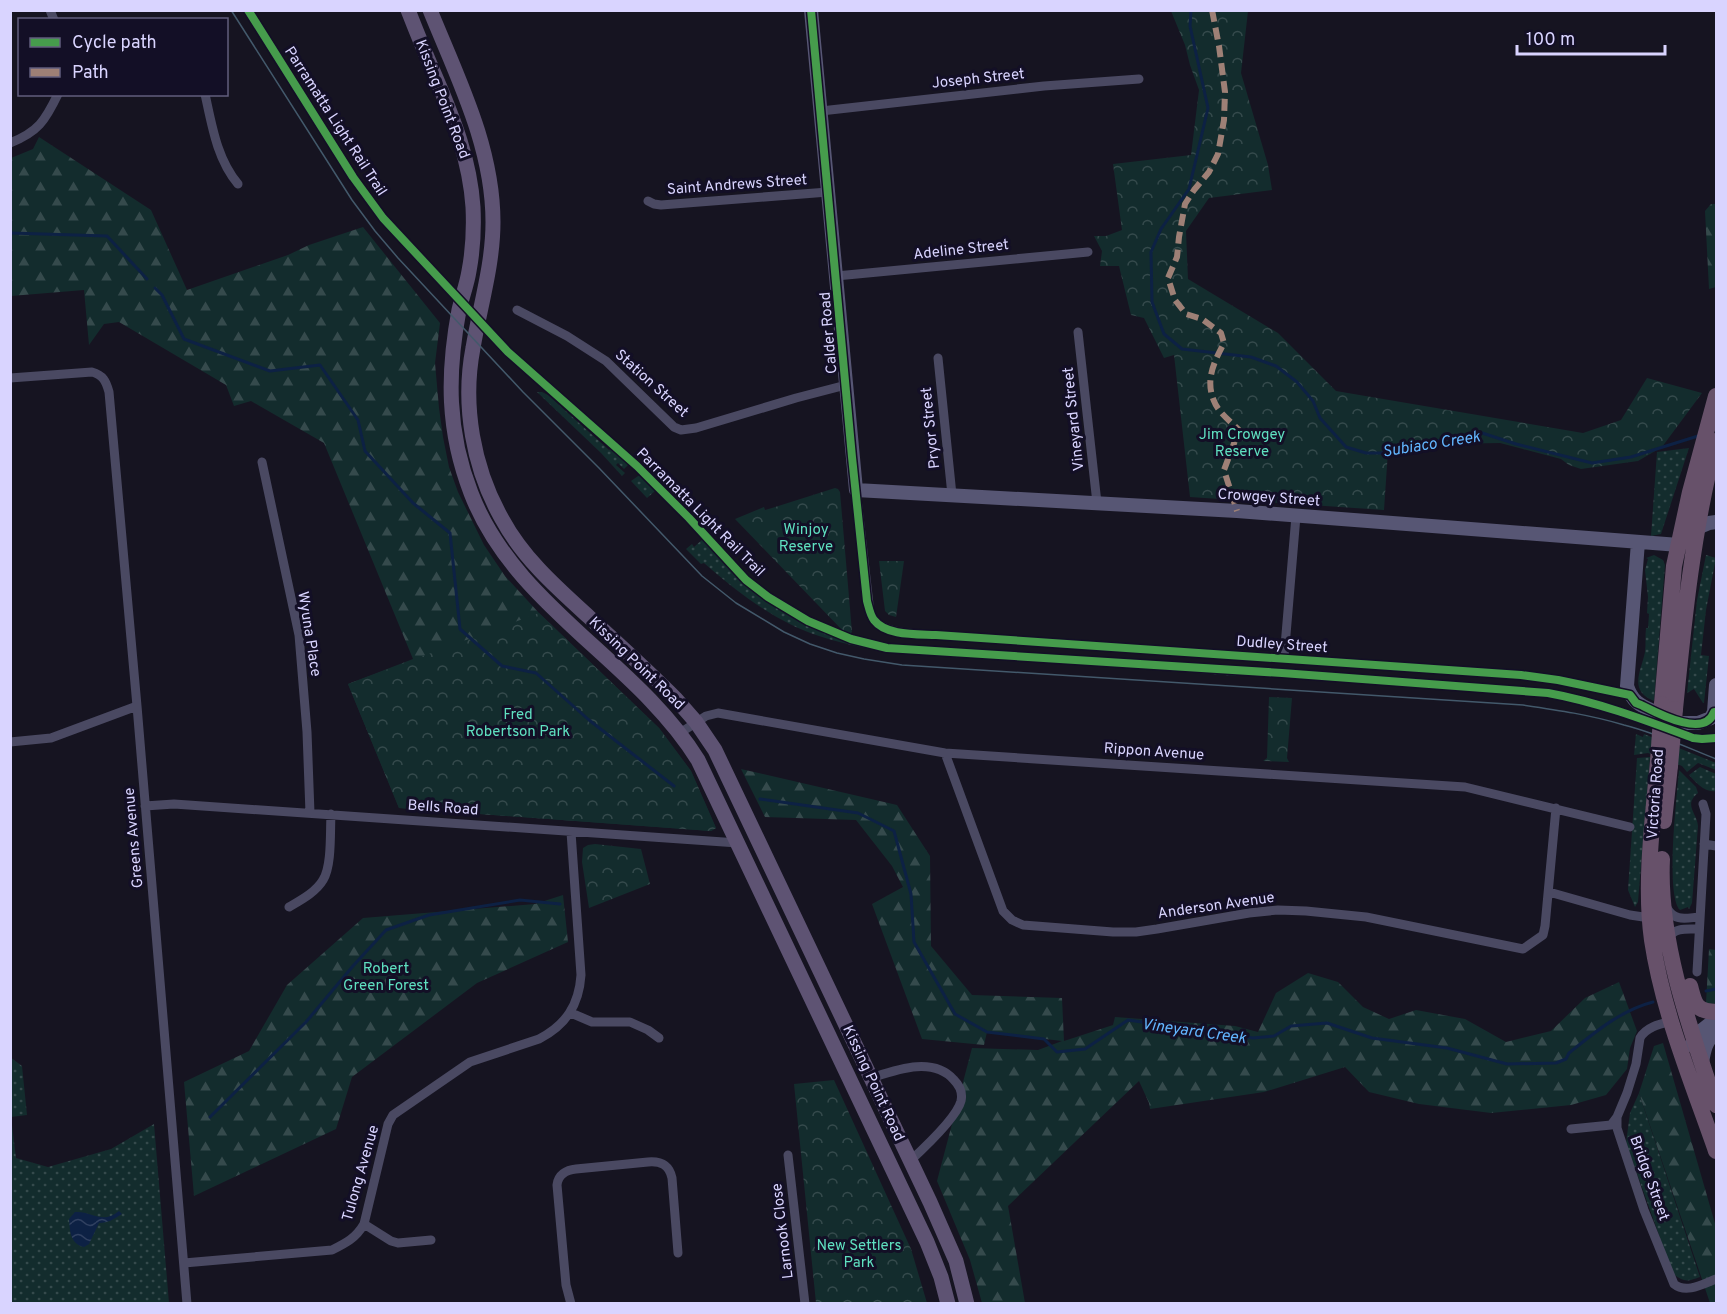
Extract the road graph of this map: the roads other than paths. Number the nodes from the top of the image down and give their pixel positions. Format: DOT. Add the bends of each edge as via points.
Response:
graph roads {
  1 [pos="408,10"];
  2 [pos="430,10"];
  3 [pos="811,10"];
  4 [pos="1139,78"];
  5 [pos="57,96"];
  6 [pos="205,96"];
  7 [pos="821,111"];
  8 [pos="10,143"];
  9 [pos="238,184"];
  10 [pos="828,192"];
  11 [pos="648,201"];
  12 [pos="1088,252"];
  13 [pos="836,276"];
  14 [pos="517,310"];
  15 [pos="1078,332"];
  16 [pos="938,358"];
  17 [pos="10,378"];
  18 [pos="846,385"];
  19 [pos="1716,396"];
  20 [pos="1709,451"];
  21 [pos="262,462"];
  22 [pos="856,490"];
  23 [pos="952,495"];
  24 [pos="1097,503"];
  25 [pos="1296,516"];
  26 [pos="1716,522"];
  27 [pos="1698,528"];
  28 [pos="1638,542"];
  29 [pos="1678,545"];
  30 [pos="903,632"];
  31 [pos="1284,658"];
  32 [pos="1716,685"];
  33 [pos="1630,695"];
  34 [pos="137,706"];
  35 [pos="1668,711"];
  36 [pos="1712,715"];
  37 [pos="696,722"];
  38 [pos="680,733"];
  39 [pos="10,742"];
  40 [pos="945,753"];
  41 [pos="1664,763"];
  42 [pos="1703,804"];
  43 [pos="145,806"];
  44 [pos="1556,808"];
  45 [pos="310,813"];
  46 [pos="332,814"];
  47 [pos="1630,827"];
  48 [pos="571,832"];
  49 [pos="738,843"];
  50 [pos="1704,844"];
  51 [pos="1716,846"];
  52 [pos="1662,881"];
  53 [pos="1549,892"];
  54 [pos="1666,905"];
  55 [pos="289,907"];
  56 [pos="1699,917"];
  57 [pos="1650,918"];
  58 [pos="1699,929"];
  59 [pos="1672,935"];
  60 [pos="1697,972"];
  61 [pos="1716,1012"];
  62 [pos="571,1013"];
  63 [pos="1716,1019"];
  64 [pos="1673,1024"];
  65 [pos="1707,1036"];
  66 [pos="658,1038"];
  67 [pos="1694,1065"];
  68 [pos="871,1078"];
  69 [pos="1716,1105"];
  70 [pos="1617,1117"];
  71 [pos="1571,1129"];
  72 [pos="1716,1151"];
  73 [pos="788,1155"];
  74 [pos="910,1161"];
  75 [pos="364,1224"];
  76 [pos="431,1240"];
  77 [pos="678,1253"];
  78 [pos="184,1263"];
  79 [pos="1716,1279"];
  80 [pos="187,1304"];
  81 [pos="571,1304"];
  82 [pos="806,1304"];
  83 [pos="948,1304"];
  84 [pos="967,1304"];
  1 -- 38 [label="main road, Kissing Point Road" via="459,135 471,184 472,248 454,337 450,394 456,445 472,495 499,547 516,569"];
  2 -- 37 [label="main road, Kissing Point Road" via="479,131 490,184 492,245 469,383 473,438 489,492 513,538 534,564"];
  3 -- 7 [label="street, Calder Road"];
  4 -- 7 [label="street, Joseph Street"];
  5 -- 8 [label="street" via="35,130"];
  6 -- 9 [label="street" via="224,164"];
  7 -- 10 [label="street, Calder Road"];
  10 -- 11 [label="street, Saint Andrews Street" via="661,205"];
  10 -- 13 [label="street, Calder Road"];
  12 -- 13 [label="street, Adeline Street"];
  13 -- 18 [label="street, Calder Road"];
  14 -- 18 [label="street, Station Street" via="606,361 681,430"];
  15 -- 24 [label="street, Vineyard Street"];
  16 -- 23 [label="street, Pryor Street"];
  17 -- 34 [label="street, Greens Avenue" via="85,372 98,373 105,380"];
  18 -- 22 [label="street, Calder Road"];
  19 -- 20 [label="highway, Victoria Road" via="1710,418"];
  20 -- 27 [label="highway, Victoria Road"];
  20 -- 29 [label="highway, Victoria Road"];
  21 -- 45 [label="street, Wyuna Place" via="298,635"];
  22 -- 23 [label="street, Crowgey Street"];
  22 -- 30 [label="street, Calder Road" via="870,613 882,627"];
  23 -- 24 [label="street, Crowgey Street"];
  24 -- 25 [label="street, Crowgey Street"];
  25 -- 28 [label="street, Crowgey Street"];
  25 -- 31 [label="street"];
  26 -- 27 [label="street"];
  27 -- 35 [label="highway, Victoria Road"];
  28 -- 29 [label="street, Crowgey Street"];
  28 -- 33 [label="street" via="1627,680"];
  29 -- 35 [label="highway, Victoria Road" via="1671,588"];
  30 -- 31 [label="street, Dudley Street"];
  31 -- 33 [label="street, Dudley Street" via="1521,675"];
  32 -- 36 [label="street"];
  33 -- 35 [label="street, Dudley Street" via="1636,703"];
  34 -- 39 [label="street" via="51,738"];
  34 -- 43 [label="street, Greens Avenue"];
  35 -- 36 [label="street"];
  35 -- 41 [label="highway, Victoria Road, bridge"];
  37 -- 38 [label="street, Rippon Avenue"];
  37 -- 40 [label="street, Rippon Avenue" via="718,713"];
  37 -- 68 [label="main road, Kissing Point Road" via="734,788"];
  38 -- 49 [label="main road, Kissing Point Road" via="698,760"];
  40 -- 44 [label="street, Rippon Avenue" via="1443,784"];
  40 -- 53 [label="street, Anderson Avenue" via="1003,911 1023,925 1136,932 1249,913 1306,911 1366,917 1523,949 1543,935"];
  41 -- 52 [label="highway, Victoria Road"];
  41 -- 57 [label="highway, Victoria Road" via="1651,856"];
  42 -- 50 [label="street"];
  43 -- 45 [label="street, Bells Road" via="174,804"];
  43 -- 78 [label="street, Greens Avenue"];
  44 -- 47 [label="street, Rippon Avenue"];
  44 -- 53 [label="street, Anderson Avenue"];
  45 -- 46 [label="street, Bells Road"];
  46 -- 48 [label="street, Bells Road"];
  46 -- 55 [label="street" via="324,880"];
  48 -- 49 [label="street, Bells Road"];
  48 -- 62 [label="street, Tulong Avenue" via="581,975"];
  49 -- 83 [label="main road, Kissing Point Road" via="927,1242"];
  50 -- 51 [label="street"];
  50 -- 56 [label="street"];
  52 -- 54 [label="highway"];
  52 -- 59 [label="highway, Victoria Road" via="1663,904"];
  53 -- 57 [label="street"];
  54 -- 56 [label="street" via="1676,917"];
  54 -- 59 [label="highway"];
  56 -- 58 [label="street"];
  57 -- 64 [label="highway, Victoria Road"];
  58 -- 59 [label="street"];
  58 -- 60 [label="street"];
  59 -- 61 [label="highway" via="1695,1004 1703,1011"];
  59 -- 65 [label="highway, Victoria Road"];
  62 -- 66 [label="street" via="592,1022 630,1022"];
  62 -- 75 [label="street, Tulong Avenue" via="549,1034 470,1062 393,1115"];
  63 -- 65 [label="street" via="1705,1027"];
  64 -- 65 [label="street" via="1684,1037"];
  64 -- 67 [label="highway, Victoria Road"];
  64 -- 70 [label="street" via="1655,1026 1641,1036 1632,1081"];
  65 -- 67 [label="highway, Victoria Road"];
  67 -- 69 [label="highway, Victoria Road"];
  67 -- 72 [label="highway, Victoria Road"];
  68 -- 74 [label="main road, Kissing Point Road"];
  68 -- 74 [label="street" via="929,1067 953,1078 961,1089 956,1113"];
  70 -- 71 [label="street" via="1611,1125"];
  70 -- 79 [label="street, Bridge Street" via="1619,1138 1672,1282 1683,1289"];
  73 -- 82 [label="street, Larnook Close"];
  74 -- 84 [label="main road, Kissing Point Road" via="948,1242"];
  75 -- 76 [label="street" via="398,1243"];
  75 -- 78 [label="street, Tulong Avenue" via="351,1240 332,1250"];
  77 -- 81 [label="street" via="672,1178 664,1164 648,1162 566,1171 557,1185"];
  78 -- 80 [label="street, Greens Avenue"];
}
